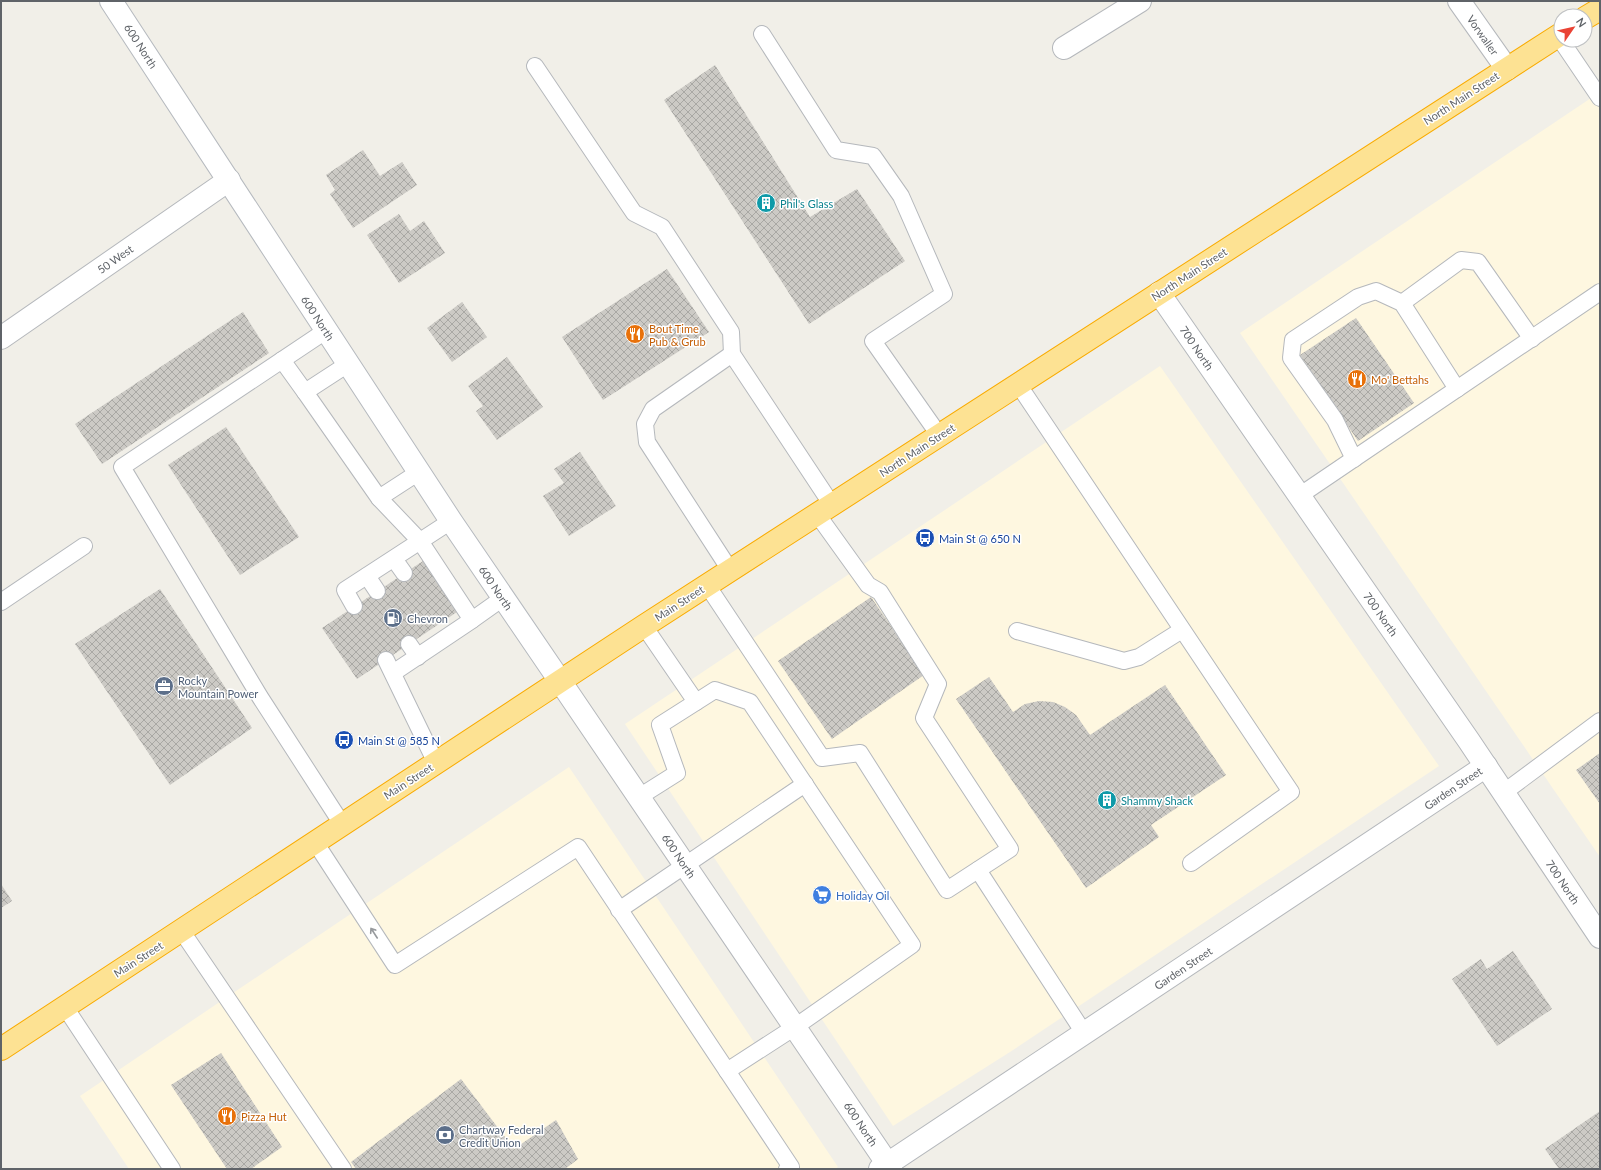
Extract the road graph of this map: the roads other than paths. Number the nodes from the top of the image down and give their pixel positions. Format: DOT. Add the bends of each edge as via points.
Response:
graph roads {
  1 [pos="112,1"];
  2 [pos="1140,1"];
  3 [pos="1459,1"];
  4 [pos="762,34"];
  5 [pos="1553,39"];
  6 [pos="1064,48"];
  7 [pos="1568,48"];
  8 [pos="535,66"];
  9 [pos="1507,69"];
  10 [pos="1600,98"];
  11 [pos="229,180"];
  12 [pos="1600,292"];
  13 [pos="1159,293"];
  14 [pos="1402,303"];
  15 [pos="327,330"];
  16 [pos="1,338"];
  17 [pos="1532,339"];
  18 [pos="732,354"];
  19 [pos="282,360"];
  20 [pos="348,364"];
  21 [pos="1018,384"];
  22 [pos="1457,389"];
  23 [pos="305,392"];
  24 [pos="939,436"];
  25 [pos="1354,459"];
  26 [pos="419,472"];
  27 [pos="1299,496"];
  28 [pos="379,498"];
  29 [pos="824,509"];
  30 [pos="451,521"];
  31 [pos="420,541"];
  32 [pos="84,546"];
  33 [pos="394,558"];
  34 [pos="730,570"];
  35 [pos="404,573"];
  36 [pos="366,576"];
  37 [pos="707,585"];
  38 [pos="377,591"];
  39 [pos="503,598"];
  40 [pos="1,602"];
  41 [pos="354,606"];
  42 [pos="472,620"];
  43 [pos="644,626"];
  44 [pos="1182,630"];
  45 [pos="1017,631"];
  46 [pos="560,681"];
  47 [pos="696,702"];
  48 [pos="1600,721"];
  49 [pos="436,763"];
  50 [pos="1486,766"];
  51 [pos="805,784"];
  52 [pos="1503,793"];
  53 [pos="639,797"];
  54 [pos="342,824"];
  55 [pos="315,842"];
  56 [pos="1191,863"];
  57 [pos="684,864"];
  58 [pos="978,870"];
  59 [pos="619,910"];
  60 [pos="181,930"];
  61 [pos="1600,937"];
  62 [pos="65,1007"];
  63 [pos="795,1027"];
  64 [pos="1084,1033"];
  65 [pos="1,1049"];
  66 [pos="727,1071"];
  67 [pos="886,1167"];
  68 [pos="172,1169"];
  69 [pos="343,1169"];
  70 [pos="787,1169"];
  1 -- 11 [label="street, 600 North"];
  2 -- 6 [label="street"];
  3 -- 9 [label="street, Vorwaller"];
  4 -- 24 [label="lane" via="836,150 873,156 901,196 944,294 873,341"];
  5 -- 9 [label="highway, North Main Street"];
  7 -- 10 [label="lane"];
  8 -- 18 [label="lane" via="634,213 662,227 731,332"];
  9 -- 13 [label="highway, North Main Street"];
  11 -- 15 [label="street, 600 North"];
  11 -- 16 [label="street, 50 West"];
  12 -- 17 [label="lane"];
  13 -- 21 [label="highway, North Main Street"];
  13 -- 27 [label="street, 700 North"];
  14 -- 17 [label="lane" via="1461,260 1478,262"];
  14 -- 22 [label="lane"];
  14 -- 25 [label="lane" via="1376,291 1358,297 1293,340 1291,358 1335,420"];
  15 -- 19 [label="lane"];
  15 -- 20 [label="street, 600 North"];
  17 -- 22 [label="lane"];
  18 -- 29 [label="lane" via="792,444"];
  18 -- 34 [label="lane" via="653,409 646,424 646,442"];
  19 -- 23 [label="lane"];
  19 -- 54 [label="lane" via="122,467 260,697"];
  20 -- 23 [label="lane"];
  20 -- 26 [label="street, 600 North"];
  21 -- 24 [label="highway, North Main Street"];
  21 -- 44 [label="lane"];
  22 -- 25 [label="lane"];
  23 -- 28 [label="lane"];
  24 -- 29 [label="highway, North Main Street"];
  25 -- 27 [label="lane"];
  26 -- 28 [label="lane"];
  26 -- 30 [label="street, 600 North"];
  27 -- 50 [label="street, 700 North"];
  28 -- 31 [label="lane"];
  29 -- 34 [label="highway, Main Street"];
  29 -- 58 [label="lane" via="868,585 880,592 938,684 924,718 1010,849"];
  30 -- 31 [label="lane"];
  30 -- 39 [label="street, 600 North"];
  31 -- 33 [label="lane"];
  31 -- 42 [label="lane"];
  32 -- 40 [label="lane"];
  33 -- 35 [label="lane"];
  33 -- 36 [label="lane"];
  34 -- 37 [label="highway, Main Street"];
  36 -- 38 [label="lane"];
  36 -- 41 [label="lane" via="345,590"];
  37 -- 43 [label="highway, Main Street"];
  37 -- 58 [label="lane" via="822,758 860,753 947,890"];
  39 -- 42 [label="lane"];
  39 -- 46 [label="street, 600 North"];
  42 -- 49 [label="lane" via="442,632 389,667"];
  43 -- 46 [label="highway, Main Street"];
  43 -- 47 [label="lane"];
  44 -- 45 [label="lane" via="1139,657 1124,661"];
  44 -- 56 [label="lane" via="1291,792"];
  46 -- 49 [label="highway, Main Street"];
  46 -- 53 [label="street, 600 North"];
  47 -- 51 [label="lane" via="715,690 750,702"];
  47 -- 53 [label="lane" via="660,726 677,773"];
  48 -- 52 [label="lane"];
  49 -- 54 [label="highway, Main Street"];
  50 -- 52 [label="street, 700 North"];
  50 -- 64 [label="street, Garden Street"];
  51 -- 57 [label="lane"];
  51 -- 63 [label="lane" via="912,945"];
  52 -- 61 [label="street, 700 North"];
  53 -- 57 [label="street, 600 North"];
  54 -- 55 [label="highway, Main Street"];
  59 -- 55 [label="lane, one-way" via="578,847 395,965"];
  55 -- 60 [label="highway, Main Street"];
  57 -- 59 [label="lane"];
  57 -- 63 [label="street, 600 North"];
  58 -- 64 [label="lane"];
  59 -- 66 [label="lane"];
  60 -- 62 [label="highway, Main Street"];
  60 -- 69 [label="lane"];
  62 -- 65 [label="highway, Main Street"];
  62 -- 68 [label="lane"];
  63 -- 66 [label="lane"];
  63 -- 67 [label="street, 600 North"];
  64 -- 67 [label="street, Garden Street"];
  66 -- 70 [label="lane" via="791,1167"];
}
